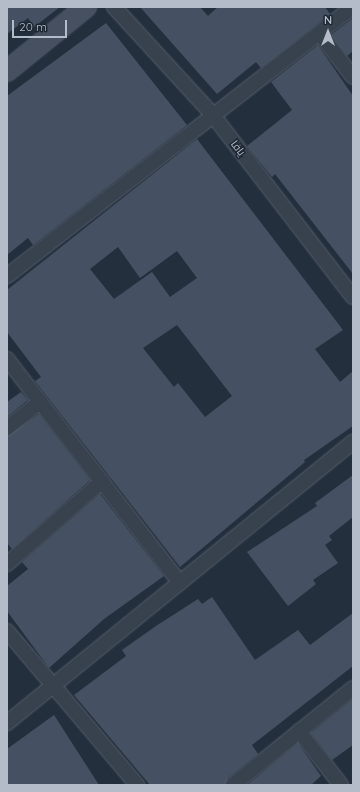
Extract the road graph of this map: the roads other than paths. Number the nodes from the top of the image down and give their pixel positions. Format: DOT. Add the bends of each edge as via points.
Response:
graph roads {
  1 [pos="86,7"];
  2 [pos="114,7"];
  3 [pos="353,7"];
  4 [pos="320,34"];
  5 [pos="7,71"];
  6 [pos="353,77"];
  7 [pos="212,114"];
  8 [pos="7,276"];
  9 [pos="353,297"];
  10 [pos="7,359"];
  11 [pos="40,402"];
  12 [pos="7,428"];
  13 [pos="353,442"];
  14 [pos="102,481"];
  15 [pos="7,564"];
  16 [pos="180,583"];
  17 [pos="7,631"];
  18 [pos="52,686"];
  19 [pos="353,688"];
  20 [pos="7,723"];
  21 [pos="300,731"];
  22 [pos="137,785"];
  23 [pos="233,785"];
  24 [pos="341,785"];
  1 -- 5 [label="main road"];
  2 -- 7 [label="street, يافا"];
  3 -- 4 [label="street"];
  4 -- 6 [label="street"];
  4 -- 7 [label="street"];
  7 -- 8 [label="street"];
  7 -- 9 [label="street, يافا"];
  10 -- 11 [label="street"];
  11 -- 12 [label="street"];
  11 -- 14 [label="street"];
  13 -- 16 [label="street"];
  14 -- 15 [label="street"];
  14 -- 16 [label="street"];
  16 -- 18 [label="street"];
  17 -- 18 [label="street"];
  18 -- 20 [label="street"];
  18 -- 22 [label="street"];
  19 -- 21 [label="street"];
  21 -- 23 [label="street"];
  21 -- 24 [label="street"];
}
